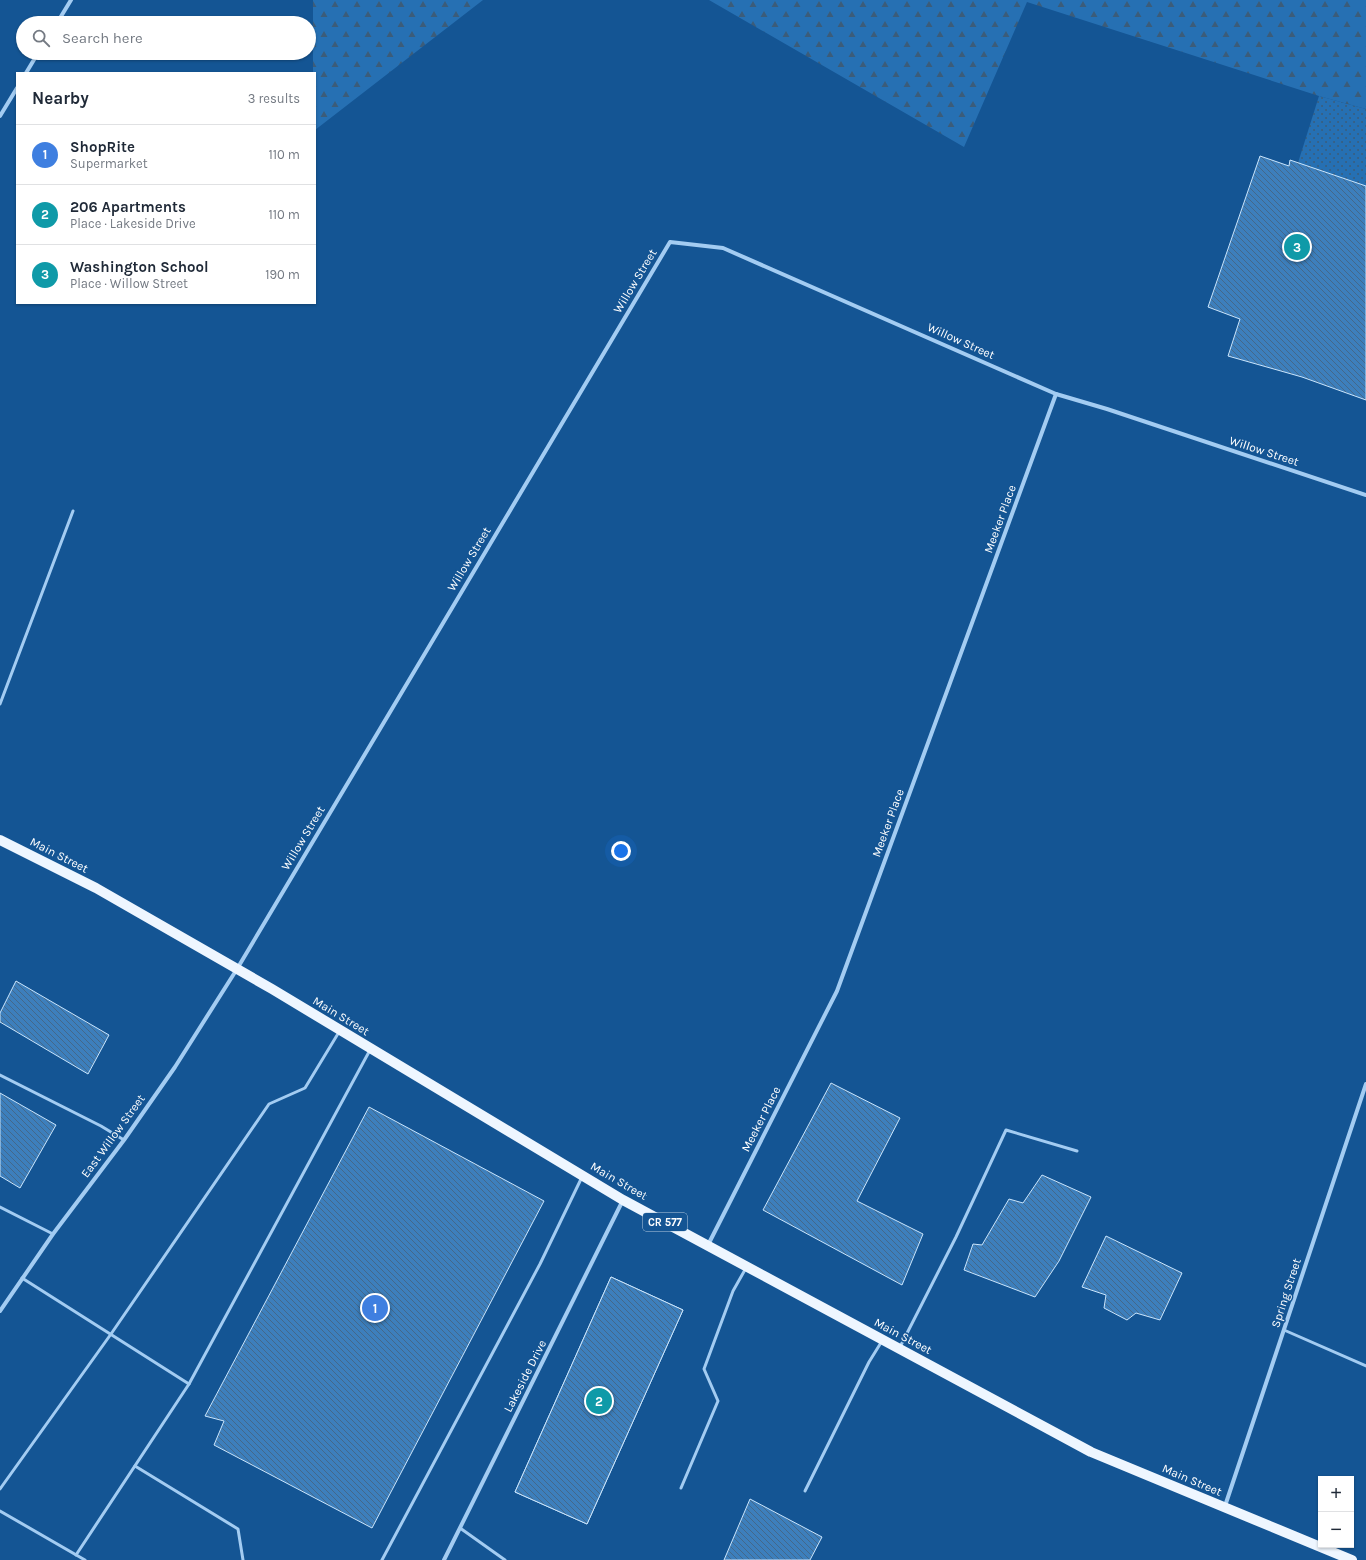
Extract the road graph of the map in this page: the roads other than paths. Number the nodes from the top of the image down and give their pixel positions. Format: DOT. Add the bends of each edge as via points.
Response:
graph roads {
  1 [pos="71,0"];
  2 [pos="61,16"];
  3 [pos="34,60"];
  4 [pos="27,72"];
  5 [pos="16,90"];
  6 [pos="0,116"];
  7 [pos="1056,394"];
  8 [pos="1366,495"];
  9 [pos="73,511"];
  10 [pos="0,704"];
  11 [pos="0,840"];
  12 [pos="237,969"];
  13 [pos="340,1031"];
  14 [pos="371,1049"];
  15 [pos="0,1075"];
  16 [pos="1366,1084"];
  17 [pos="124,1140"];
  18 [pos="1077,1151"];
  19 [pos="583,1176"];
  20 [pos="623,1200"];
  21 [pos="0,1208"];
  22 [pos="53,1234"];
  23 [pos="708,1245"];
  24 [pos="747,1266"];
  25 [pos="22,1278"];
  26 [pos="0,1311"];
  27 [pos="1284,1330"];
  28 [pos="111,1334"];
  29 [pos="883,1340"];
  30 [pos="900,1349"];
  31 [pos="1366,1366"];
  32 [pos="189,1384"];
  33 [pos="135,1466"];
  34 [pos="681,1488"];
  35 [pos="0,1489"];
  36 [pos="805,1491"];
  37 [pos="1224,1508"];
  38 [pos="0,1511"];
  39 [pos="460,1528"];
  40 [pos="76,1555"];
  41 [pos="85,1560"];
  42 [pos="243,1560"];
  43 [pos="382,1560"];
  44 [pos="444,1560"];
  45 [pos="505,1560"];
  46 [pos="1352,1560"];
  1 -- 2 [label="street"];
  3 -- 4 [label="street"];
  5 -- 6 [label="street"];
  7 -- 8 [label="street, Willow Street"];
  7 -- 12 [label="street, Willow Street" via="723,248 670,242"];
  7 -- 23 [label="street, Meeker Place" via="837,991"];
  9 -- 10 [label="lane"];
  11 -- 12 [label="main road, Main Street / CR 577" via="96,888"];
  12 -- 13 [label="main road, Main Street / CR 577"];
  12 -- 17 [label="street, East Willow Street" via="175,1067"];
  13 -- 14 [label="main road, Main Street / CR 577"];
  13 -- 28 [label="lane" via="306,1088 269,1104"];
  14 -- 19 [label="main road, Main Street / CR 577"];
  14 -- 32 [label="lane"];
  15 -- 17 [label="lane"];
  16 -- 27 [label="street, Spring Street"];
  17 -- 22 [label="street, East Willow Street"];
  18 -- 30 [label="lane" via="1006,1130"];
  19 -- 20 [label="main road, Main Street / CR 577"];
  19 -- 43 [label="lane" via="540,1264"];
  20 -- 23 [label="main road, Main Street / CR 577"];
  20 -- 39 [label="street, Lakeside Drive"];
  21 -- 22 [label="lane"];
  22 -- 25 [label="street, East Willow Street"];
  23 -- 24 [label="main road, Main Street / CR 577"];
  24 -- 29 [label="main road, Main Street / CR 577"];
  24 -- 34 [label="lane" via="733,1291 704,1369 718,1401"];
  25 -- 26 [label="street, East Willow Street"];
  25 -- 28 [label="lane"];
  27 -- 31 [label="lane"];
  27 -- 37 [label="street, Spring Street"];
  28 -- 32 [label="lane"];
  28 -- 35 [label="lane"];
  29 -- 30 [label="main road, Main Street / CR 577"];
  29 -- 36 [label="lane"];
  30 -- 37 [label="main road, Main Street / CR 577" via="1091,1452"];
  32 -- 33 [label="lane"];
  33 -- 40 [label="lane"];
  33 -- 42 [label="lane" via="238,1529"];
  37 -- 46 [label="main road, Main Street / CR 577"];
  38 -- 40 [label="lane"];
  39 -- 44 [label="street, Lakeside Drive"];
  39 -- 45 [label="lane"];
  40 -- 41 [label="lane"];
}
